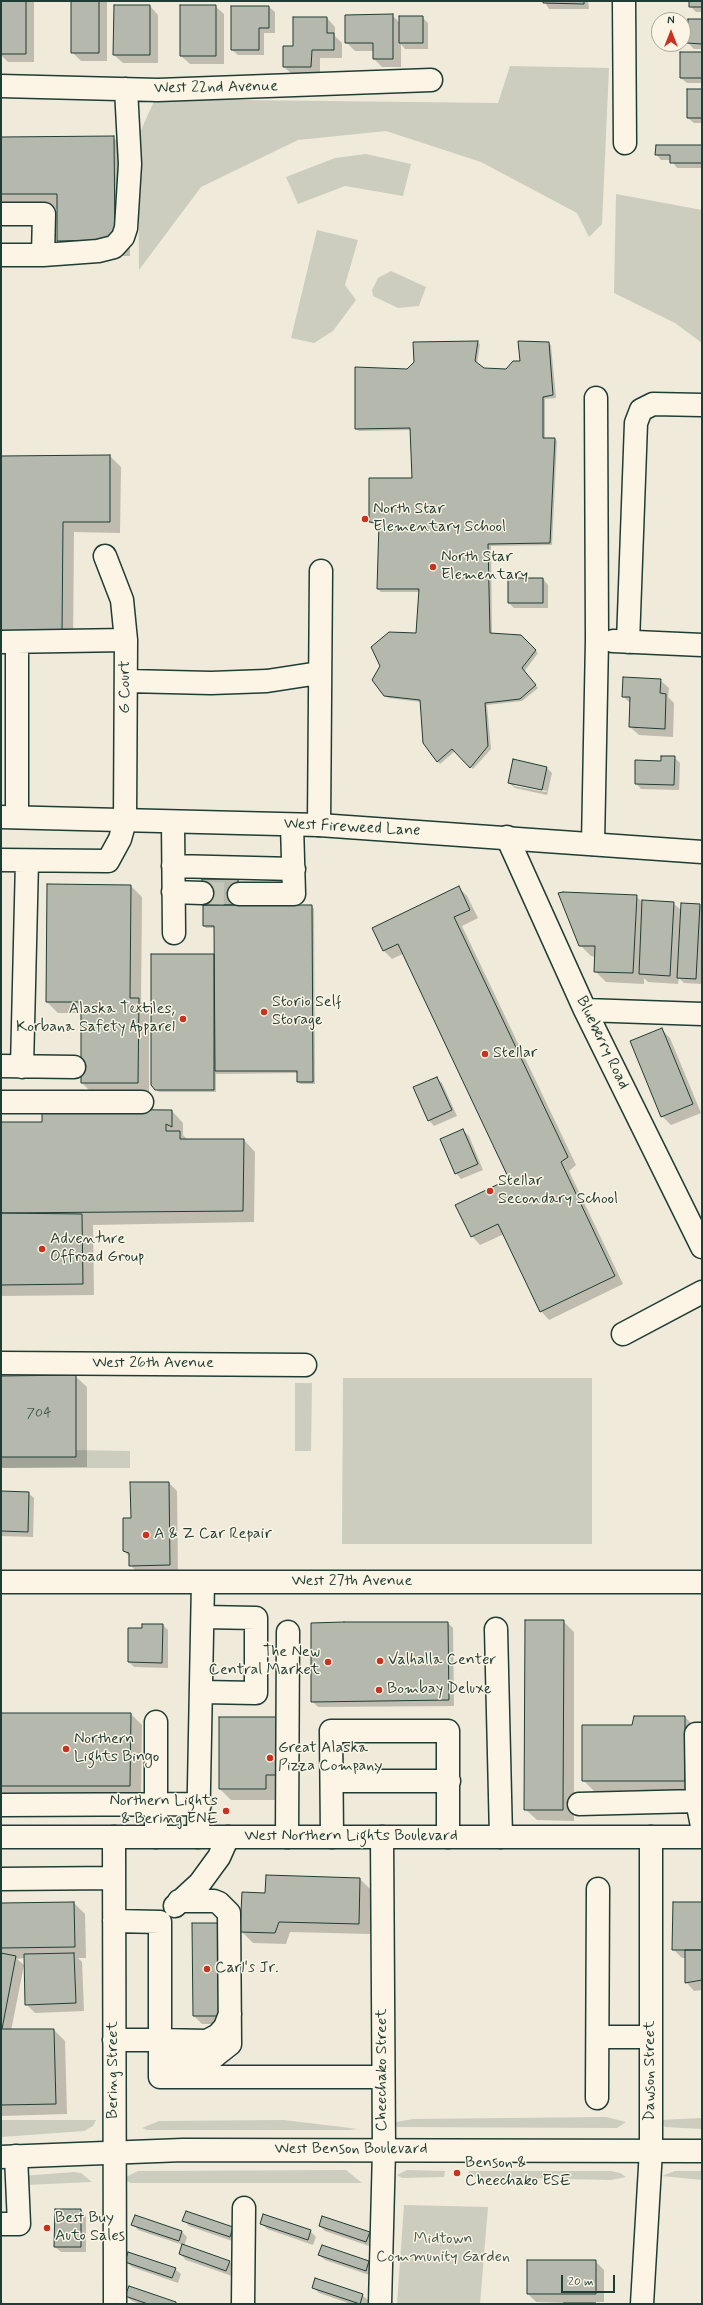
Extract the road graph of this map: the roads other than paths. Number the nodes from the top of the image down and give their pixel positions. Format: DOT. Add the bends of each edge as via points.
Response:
graph roads {
  1 [pos="624,1"];
  2 [pos="431,80"];
  3 [pos="1,86"];
  4 [pos="126,89"];
  5 [pos="625,143"];
  6 [pos="1,214"];
  7 [pos="1,255"];
  8 [pos="43,255"];
  9 [pos="596,398"];
  10 [pos="702,405"];
  11 [pos="105,556"];
  12 [pos="321,571"];
  13 [pos="126,640"];
  14 [pos="598,640"];
  15 [pos="9,642"];
  16 [pos="628,642"];
  17 [pos="702,646"];
  18 [pos="319,673"];
  19 [pos="127,681"];
  20 [pos="9,817"];
  21 [pos="125,821"];
  22 [pos="173,822"];
  23 [pos="292,825"];
  24 [pos="319,825"];
  25 [pos="507,837"];
  26 [pos="593,844"];
  27 [pos="702,852"];
  28 [pos="1,860"];
  29 [pos="27,861"];
  30 [pos="173,866"];
  31 [pos="294,869"];
  32 [pos="173,892"];
  33 [pos="202,893"];
  34 [pos="239,894"];
  35 [pos="174,933"];
  36 [pos="585,1010"];
  37 [pos="702,1014"];
  38 [pos="12,1066"];
  39 [pos="74,1067"];
  40 [pos="1,1102"];
  41 [pos="142,1102"];
  42 [pos="699,1235"];
  43 [pos="702,1292"];
  44 [pos="623,1334"];
  45 [pos="1,1363"];
  46 [pos="305,1365"];
  47 [pos="1,1582"];
  48 [pos="203,1582"];
  49 [pos="702,1582"];
  50 [pos="203,1617"];
  51 [pos="496,1629"];
  52 [pos="288,1632"];
  53 [pos="202,1692"];
  54 [pos="156,1722"];
  55 [pos="702,1734"];
  56 [pos="332,1781"];
  57 [pos="449,1781"];
  58 [pos="697,1801"];
  59 [pos="156,1804"];
  60 [pos="200,1804"];
  61 [pos="579,1804"];
  62 [pos="1,1805"];
  63 [pos="702,1826"];
  64 [pos="1,1837"];
  65 [pos="114,1837"];
  66 [pos="156,1837"];
  67 [pos="198,1837"];
  68 [pos="228,1837"];
  69 [pos="287,1837"];
  70 [pos="332,1837"];
  71 [pos="382,1837"];
  72 [pos="448,1837"];
  73 [pos="501,1837"];
  74 [pos="651,1837"];
  75 [pos="702,1837"];
  76 [pos="114,1878"];
  77 [pos="1,1879"];
  78 [pos="598,1889"];
  79 [pos="179,1901"];
  80 [pos="114,1921"];
  81 [pos="160,1922"];
  82 [pos="598,2037"];
  83 [pos="651,2037"];
  84 [pos="114,2040"];
  85 [pos="160,2051"];
  86 [pos="384,2077"];
  87 [pos="597,2098"];
  88 [pos="384,2150"];
  89 [pos="651,2150"];
  90 [pos="114,2151"];
  91 [pos="702,2151"];
  92 [pos="9,2156"];
  93 [pos="244,2208"];
  94 [pos="1,2224"];
  95 [pos="115,2304"];
  96 [pos="243,2304"];
  97 [pos="380,2304"];
  98 [pos="642,2304"];
  1 -- 5 [label="street"];
  2 -- 4 [label="street, West 22nd Avenue" via="271,87"];
  3 -- 4 [label="street, West 22nd Avenue"];
  4 -- 8 [label="street" via="130,164 126,228 123,237 114,246 98,251"];
  6 -- 8 [label="street" via="44,214"];
  7 -- 8 [label="street"];
  9 -- 14 [label="street"];
  10 -- 16 [label="street" via="653,404 641,410 636,423"];
  11 -- 13 [label="street, G Court" via="122,600"];
  12 -- 18 [label="street"];
  13 -- 15 [label="street"];
  13 -- 19 [label="street, G Court"];
  14 -- 16 [label="street"];
  14 -- 26 [label="street"];
  15 -- 20 [label="street"];
  16 -- 17 [label="street"];
  18 -- 19 [label="street" via="267,681"];
  18 -- 24 [label="street"];
  19 -- 21 [label="street, G Court"];
  20 -- 21 [label="street, West Fireweed Lane"];
  21 -- 22 [label="street, West Fireweed Lane"];
  21 -- 29 [label="street, G Court" via="120,839 108,861"];
  22 -- 23 [label="street, West Fireweed Lane"];
  22 -- 30 [label="street"];
  23 -- 24 [label="street, West Fireweed Lane"];
  23 -- 31 [label="street"];
  24 -- 25 [label="street, West Fireweed Lane"];
  25 -- 26 [label="street, West Fireweed Lane"];
  25 -- 36 [label="street, Blueberry Road"];
  26 -- 27 [label="street, West Fireweed Lane"];
  28 -- 29 [label="street"];
  29 -- 38 [label="street"];
  30 -- 31 [label="street"];
  30 -- 32 [label="street"];
  31 -- 34 [label="street" via="294,894"];
  32 -- 33 [label="street"];
  32 -- 35 [label="street"];
  36 -- 37 [label="street"];
  36 -- 42 [label="street, Blueberry Road"];
  38 -- 39 [label="street"];
  40 -- 41 [label="street"];
  43 -- 44 [label="street"];
  45 -- 46 [label="street, West 26th Avenue"];
  47 -- 48 [label="street, West 27th Avenue"];
  48 -- 49 [label="street, West 27th Avenue"];
  48 -- 50 [label="street"];
  50 -- 53 [label="street"];
  50 -- 53 [label="street" via="256,1618 256,1693"];
  51 -- 73 [label="street"];
  52 -- 69 [label="street"];
  53 -- 60 [label="street"];
  54 -- 59 [label="street"];
  55 -- 58 [label="street" via="696,1734"];
  56 -- 57 [label="street"];
  56 -- 57 [label="street" via="332,1731 448,1731"];
  56 -- 70 [label="street"];
  57 -- 72 [label="street"];
  58 -- 61 [label="street"];
  58 -- 63 [label="street"];
  59 -- 60 [label="street"];
  59 -- 62 [label="street"];
  59 -- 66 [label="street"];
  60 -- 67 [label="street"];
  64 -- 65 [label="street, West Northern Lights Boulevard"];
  65 -- 66 [label="street, West Northern Lights Boulevard"];
  65 -- 76 [label="street, Bering Street"];
  66 -- 67 [label="street, West Northern Lights Boulevard"];
  67 -- 68 [label="street, West Northern Lights Boulevard"];
  68 -- 69 [label="street, West Northern Lights Boulevard"];
  68 -- 79 [label="street" via="219,1857 200,1883"];
  69 -- 70 [label="street, West Northern Lights Boulevard"];
  70 -- 71 [label="street, West Northern Lights Boulevard"];
  71 -- 72 [label="street, West Northern Lights Boulevard"];
  71 -- 86 [label="street, Cheechako Street"];
  72 -- 73 [label="street, West Northern Lights Boulevard"];
  73 -- 74 [label="street, West Northern Lights Boulevard"];
  74 -- 75 [label="street, West Northern Lights Boulevard"];
  74 -- 83 [label="street, Dawson Street"];
  76 -- 77 [label="street"];
  76 -- 80 [label="street, Bering Street"];
  78 -- 82 [label="street"];
  79 -- 81 [label="street"];
  79 -- 85 [label="street" via="214,1901 220,1903 229,1913 230,2014 225,2027 218,2035 207,2041"];
  80 -- 81 [label="street"];
  80 -- 84 [label="street, Bering Street"];
  81 -- 85 [label="street"];
  82 -- 83 [label="street"];
  82 -- 87 [label="street"];
  83 -- 89 [label="street, Dawson Street"];
  84 -- 85 [label="street"];
  84 -- 90 [label="street, Bering Street"];
  85 -- 86 [label="street" via="160,2077"];
  86 -- 88 [label="street, Cheechako Street"];
  88 -- 89 [label="street, West Benson Boulevard"];
  88 -- 90 [label="street, West Benson Boulevard"];
  88 -- 97 [label="street, Cheechako Street"];
  89 -- 91 [label="street, West Benson Boulevard"];
  89 -- 98 [label="street, Dawson Street"];
  90 -- 92 [label="street, West Benson Boulevard"];
  90 -- 95 [label="street, Bering Street"];
  92 -- 94 [label="street" via="19,2224"];
  93 -- 96 [label="street"];
}
